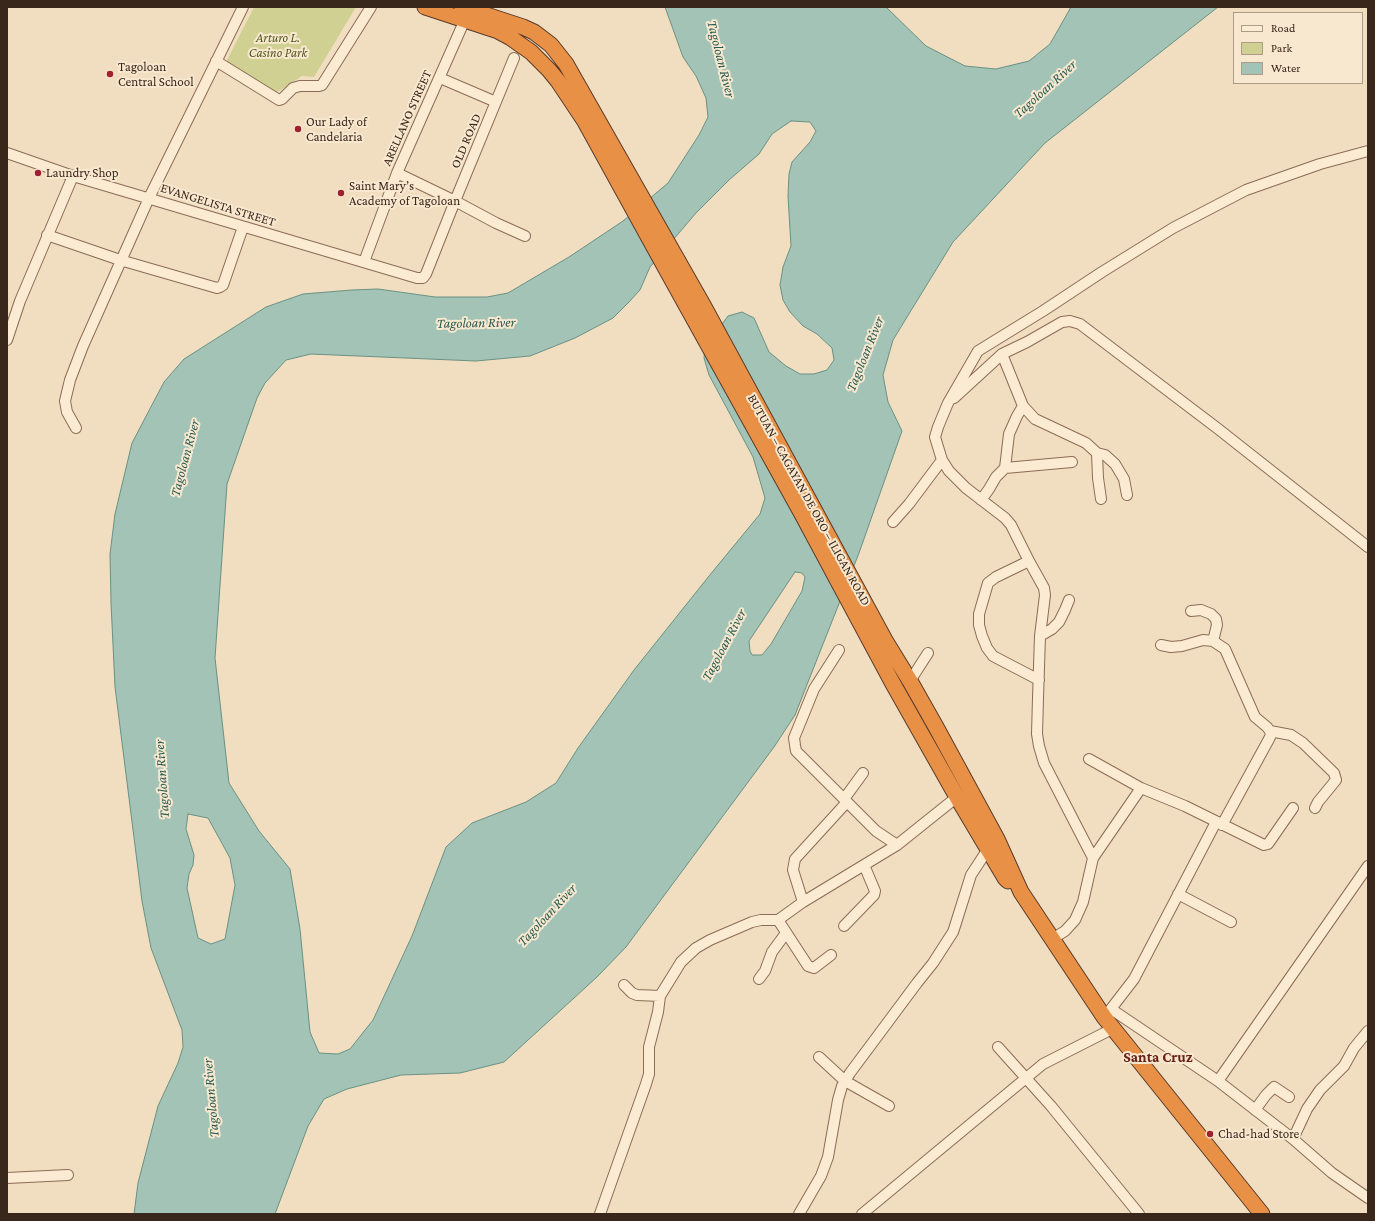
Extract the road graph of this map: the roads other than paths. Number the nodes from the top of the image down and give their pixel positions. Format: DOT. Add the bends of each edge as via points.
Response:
graph roads {
  1 [pos="243,7"];
  2 [pos="371,7"];
  3 [pos="425,7"];
  4 [pos="467,11"];
  5 [pos="514,58"];
  6 [pos="216,61"];
  7 [pos="440,78"];
  8 [pos="496,102"];
  9 [pos="1368,151"];
  10 [pos="7,154"];
  11 [pos="397,173"];
  12 [pos="73,176"];
  13 [pos="149,198"];
  14 [pos="455,200"];
  15 [pos="243,227"];
  16 [pos="47,236"];
  17 [pos="525,236"];
  18 [pos="120,260"];
  19 [pos="364,262"];
  20 [pos="423,278"];
  21 [pos="7,340"];
  22 [pos="1002,354"];
  23 [pos="948,403"];
  24 [pos="1023,406"];
  25 [pos="76,428"];
  26 [pos="1097,453"];
  27 [pos="942,460"];
  28 [pos="1072,462"];
  29 [pos="1005,468"];
  30 [pos="1127,495"];
  31 [pos="1101,499"];
  32 [pos="982,500"];
  33 [pos="893,522"];
  34 [pos="1368,547"];
  35 [pos="1029,561"];
  36 [pos="852,593"];
  37 [pos="1069,600"];
  38 [pos="1191,611"];
  39 [pos="1040,636"];
  40 [pos="1213,641"];
  41 [pos="1162,645"];
  42 [pos="839,650"];
  43 [pos="928,653"];
  44 [pos="1039,680"];
  45 [pos="910,681"];
  46 [pos="1270,731"];
  47 [pos="1089,759"];
  48 [pos="863,773"];
  49 [pos="1141,788"];
  50 [pos="957,797"];
  51 [pos="845,801"];
  52 [pos="1293,808"];
  53 [pos="1315,808"];
  54 [pos="1219,823"];
  55 [pos="897,845"];
  56 [pos="988,849"];
  57 [pos="1093,858"];
  58 [pos="864,865"];
  59 [pos="1368,866"];
  60 [pos="1021,892"];
  61 [pos="1178,894"];
  62 [pos="803,902"];
  63 [pos="778,920"];
  64 [pos="1231,922"];
  65 [pos="844,926"];
  66 [pos="786,933"];
  67 [pos="1052,939"];
  68 [pos="831,955"];
  69 [pos="758,978"];
  70 [pos="624,985"];
  71 [pos="660,996"];
  72 [pos="1108,1013"];
  73 [pos="1114,1028"];
  74 [pos="1368,1030"];
  75 [pos="998,1047"];
  76 [pos="819,1057"];
  77 [pos="1026,1078"];
  78 [pos="845,1081"];
  79 [pos="1218,1081"];
  80 [pos="1289,1097"];
  81 [pos="889,1106"];
  82 [pos="1255,1110"];
  83 [pos="1293,1139"];
  84 [pos="68,1175"];
  85 [pos="7,1178"];
  86 [pos="1368,1198"];
  87 [pos="600,1214"];
  88 [pos="799,1214"];
  89 [pos="862,1214"];
  90 [pos="1138,1214"];
  91 [pos="1262,1214"];
  1 -- 6 [label="street"];
  2 -- 6 [label="street" via="322,85 293,88 282,99 279,100"];
  3 -- 4 [label="highway, BUTUAN – CAGAYAN DE ORO – ILIGAN ROAD"];
  4 -- 7 [label="street, ARELLANO STREET"];
  4 -- 36 [label="highway, BUTUAN – CAGAYAN DE ORO – ILIGAN ROAD" via="531,52 588,116"];
  5 -- 8 [label="street, OLD ROAD"];
  6 -- 13 [label="street"];
  7 -- 8 [label="street"];
  7 -- 11 [label="street, ARELLANO STREET"];
  8 -- 14 [label="street, OLD ROAD"];
  9 -- 23 [label="street" via="1320,164 1246,190 1173,228 978,351"];
  10 -- 12 [label="street, EVANGELISTA STREET"];
  11 -- 14 [label="street"];
  11 -- 19 [label="street, ARELLANO STREET"];
  12 -- 13 [label="street, EVANGELISTA STREET"];
  12 -- 16 [label="street"];
  13 -- 15 [label="street, EVANGELISTA STREET"];
  13 -- 18 [label="street"];
  14 -- 17 [label="street"];
  14 -- 20 [label="street, OLD ROAD"];
  15 -- 18 [label="street" via="220,288"];
  15 -- 19 [label="street, EVANGELISTA STREET"];
  16 -- 18 [label="street"];
  16 -- 21 [label="street"];
  18 -- 25 [label="street" via="83,346 66,394 67,412"];
  19 -- 20 [label="street, EVANGELISTA STREET"];
  22 -- 23 [label="street"];
  22 -- 24 [label="street"];
  22 -- 34 [label="street" via="1062,322 1080,324"];
  23 -- 27 [label="street" via="935,436"];
  24 -- 26 [label="street" via="1035,419 1086,443"];
  24 -- 29 [label="street" via="1010,434"];
  26 -- 30 [label="street" via="1105,455 1115,464 1124,479"];
  26 -- 31 [label="street"];
  27 -- 32 [label="street" via="966,488"];
  27 -- 33 [label="street"];
  28 -- 29 [label="street"];
  29 -- 32 [label="street" via="996,477"];
  32 -- 35 [label="street" via="1011,525"];
  35 -- 39 [label="street" via="1044,588"];
  35 -- 44 [label="street" via="996,577 988,584 979,614 979,625 987,648 993,656"];
  36 -- 45 [label="highway, BUTUAN – CAGAYAN DE ORO – ILIGAN ROAD"];
  36 -- 50 [label="highway, BUTUAN – CAGAYAN DE ORO – ILIGAN ROAD" via="892,682"];
  37 -- 39 [label="street" via="1058,622"];
  38 -- 40 [label="street" via="1201,610 1216,619 1218,625"];
  39 -- 44 [label="street"];
  40 -- 41 [label="street" via="1203,640 1182,646"];
  40 -- 46 [label="street" via="1225,649 1255,718"];
  42 -- 51 [label="street" via="814,689 794,738 796,750"];
  43 -- 45 [label="street"];
  44 -- 57 [label="street" via="1038,734 1041,755"];
  45 -- 60 [label="highway, BUTUAN – CAGAYAN DE ORO – ILIGAN ROAD" via="997,839"];
  46 -- 53 [label="street" via="1290,735 1303,743 1334,773 1336,780"];
  46 -- 54 [label="street" via="1269,740"];
  47 -- 49 [label="street"];
  48 -- 51 [label="street"];
  49 -- 54 [label="street"];
  49 -- 57 [label="street"];
  50 -- 55 [label="street"];
  50 -- 56 [label="highway, BUTUAN – CAGAYAN DE ORO – ILIGAN ROAD"];
  51 -- 55 [label="street" via="876,831"];
  51 -- 62 [label="street" via="795,859 793,870"];
  52 -- 54 [label="street" via="1267,845"];
  54 -- 61 [label="street"];
  55 -- 58 [label="street"];
  56 -- 60 [label="highway, BUTUAN – CAGAYAN DE ORO – ILIGAN ROAD" via="1005,878"];
  56 -- 78 [label="street" via="971,875 953,932"];
  57 -- 67 [label="street" via="1075,920 1065,931"];
  58 -- 62 [label="street"];
  58 -- 65 [label="street" via="875,891"];
  59 -- 79 [label="street"];
  60 -- 67 [label="highway, BUTUAN – CAGAYAN DE ORO – ILIGAN ROAD"];
  61 -- 64 [label="street"];
  61 -- 72 [label="street" via="1134,979"];
  62 -- 63 [label="street"];
  63 -- 66 [label="street"];
  63 -- 71 [label="street" via="752,922 696,948 681,962"];
  66 -- 68 [label="street" via="810,967 814,968"];
  66 -- 69 [label="street" via="772,952 765,971"];
  67 -- 72 [label="highway, BUTUAN – CAGAYAN DE ORO – ILIGAN ROAD"];
  70 -- 71 [label="street" via="637,995"];
  71 -- 87 [label="street" via="648,1047 649,1074"];
  72 -- 73 [label="highway, BUTUAN – CAGAYAN DE ORO – ILIGAN ROAD"];
  72 -- 79 [label="street"];
  73 -- 77 [label="street" via="1043,1064"];
  73 -- 91 [label="highway, BUTUAN – CAGAYAN DE ORO – ILIGAN ROAD"];
  74 -- 83 [label="street" via="1344,1066 1320,1090 1307,1109"];
  75 -- 77 [label="street"];
  76 -- 78 [label="street"];
  77 -- 89 [label="street"];
  77 -- 90 [label="street"];
  78 -- 81 [label="street"];
  78 -- 88 [label="street" via="838,1100 828,1157 821,1176"];
  79 -- 82 [label="street"];
  80 -- 82 [label="street" via="1274,1087"];
  82 -- 83 [label="street"];
  83 -- 86 [label="street" via="1332,1173"];
  84 -- 85 [label="street"];
}
